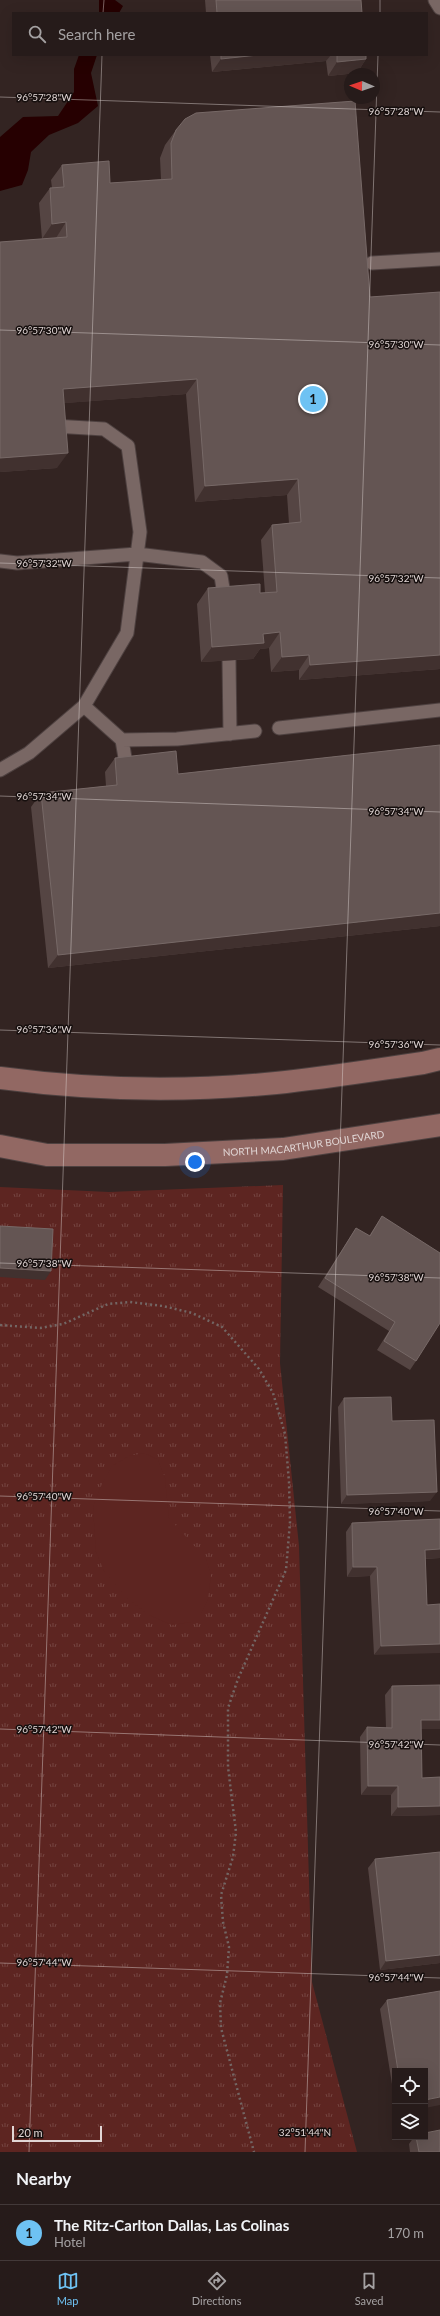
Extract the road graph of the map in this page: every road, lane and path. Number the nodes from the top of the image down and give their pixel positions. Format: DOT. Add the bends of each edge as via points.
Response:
graph roads {
  1 [pos="435,0"];
  2 [pos="440,8"];
  3 [pos="440,259"];
  4 [pos="372,263"];
  5 [pos="54,426"];
  6 [pos="137,554"];
  7 [pos="0,561"];
  8 [pos="225,601"];
  9 [pos="229,660"];
  10 [pos="84,706"];
  11 [pos="440,710"];
  12 [pos="279,728"];
  13 [pos="255,731"];
  14 [pos="230,734"];
  15 [pos="122,740"];
  16 [pos="0,770"];
  17 [pos="127,770"];
  18 [pos="440,1059"];
  19 [pos="0,1078"];
  20 [pos="440,1125"];
  21 [pos="0,1146"];
  22 [pos="0,1325"];
  23 [pos="254,2152"];
  1 -- 2 [label="lane"];
  3 -- 4 [label="lane"];
  5 -- 6 [label="lane" via="104,429 128,446 140,532"];
  6 -- 7 [label="lane" via="17,563"];
  6 -- 8 [label="lane" via="202,562 221,576"];
  6 -- 10 [label="lane" via="127,633"];
  9 -- 14 [label="lane"];
  10 -- 15 [label="lane"];
  10 -- 16 [label="lane" via="29,753"];
  11 -- 12 [label="lane"];
  13 -- 14 [label="lane"];
  14 -- 15 [label="lane" via="177,739"];
  15 -- 17 [label="lane"];
  18 -- 19 [label="main road" via="275,1083 174,1088 43,1084"];
  20 -- 21 [label="main road, NORTH MACARTHUR BOULEVARD" via="283,1150 165,1155 47,1155"];
  22 -- 23 [label="path" via="40,1328 63,1324 108,1304 130,1302 192,1313 222,1327 259,1369 273,1393 285,1434 289,1482 290,1522 286,1570 238,1679 228,1708 228,1767 236,1832 233,1857 220,1895 229,1947 227,1975 220,2003 221,2028"];
}
